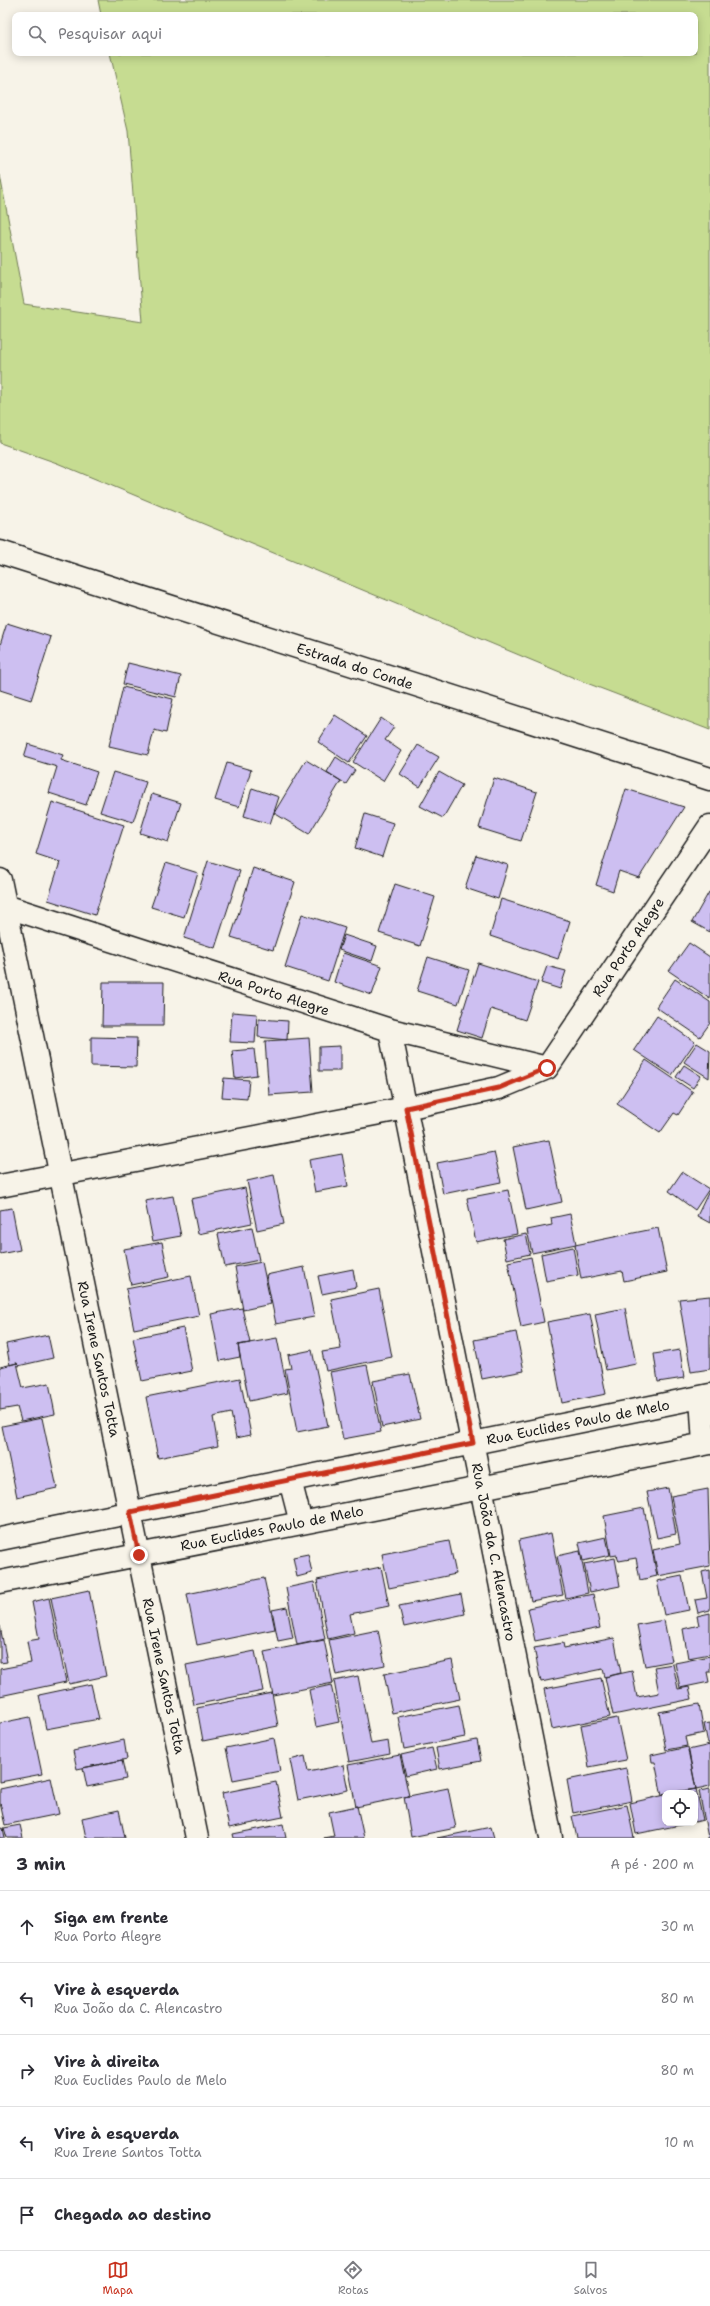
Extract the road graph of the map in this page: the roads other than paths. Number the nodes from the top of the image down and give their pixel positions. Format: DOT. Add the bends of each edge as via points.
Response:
graph roads {
  1 [pos="0,552"];
  2 [pos="710,779"];
  3 [pos="710,826"];
  4 [pos="0,880"];
  5 [pos="5,906"];
  6 [pos="390,1030"];
  7 [pos="547,1068"];
  8 [pos="406,1108"];
  9 [pos="60,1173"];
  10 [pos="0,1186"];
  11 [pos="706,1396"];
  12 [pos="473,1443"];
  13 [pos="707,1444"];
  14 [pos="290,1480"];
  15 [pos="481,1487"];
  16 [pos="130,1512"];
  17 [pos="301,1522"];
  18 [pos="0,1539"];
  19 [pos="139,1555"];
  20 [pos="0,1582"];
  21 [pos="197,1838"];
  22 [pos="552,1838"];
  1 -- 2 [label="street, Estrada do Conde"];
  3 -- 7 [label="street, Rua Porto Alegre"];
  4 -- 5 [label="street, Rua Irene Santos Totta"];
  5 -- 6 [label="street, Rua Porto Alegre"];
  5 -- 9 [label="street, Rua Irene Santos Totta"];
  6 -- 7 [label="street, Rua Porto Alegre"];
  6 -- 8 [label="street, Rua João da C. Alencastro"];
  7 -- 8 [label="street" via="499,1088"];
  8 -- 9 [label="street"];
  8 -- 12 [label="street, Rua João da C. Alencastro"];
  9 -- 10 [label="street"];
  9 -- 16 [label="street, Rua Irene Santos Totta"];
  11 -- 12 [label="street, Rua Euclides Paulo de Melo"];
  11 -- 13 [label="street"];
  12 -- 14 [label="street, Rua Euclides Paulo de Melo"];
  12 -- 15 [label="street, Rua João da C. Alencastro"];
  13 -- 15 [label="street, Rua Euclides Paulo de Melo"];
  14 -- 16 [label="street, Rua Euclides Paulo de Melo"];
  14 -- 17 [label="street"];
  15 -- 17 [label="street, Rua Euclides Paulo de Melo"];
  15 -- 22 [label="street, Rua João da C. Alencastro"];
  16 -- 18 [label="street, Rua Euclides Paulo de Melo"];
  16 -- 19 [label="street, Rua Irene Santos Totta"];
  17 -- 19 [label="street, Rua Euclides Paulo de Melo"];
  19 -- 20 [label="street, Rua Euclides Paulo de Melo"];
  19 -- 21 [label="street, Rua Irene Santos Totta"];
}
